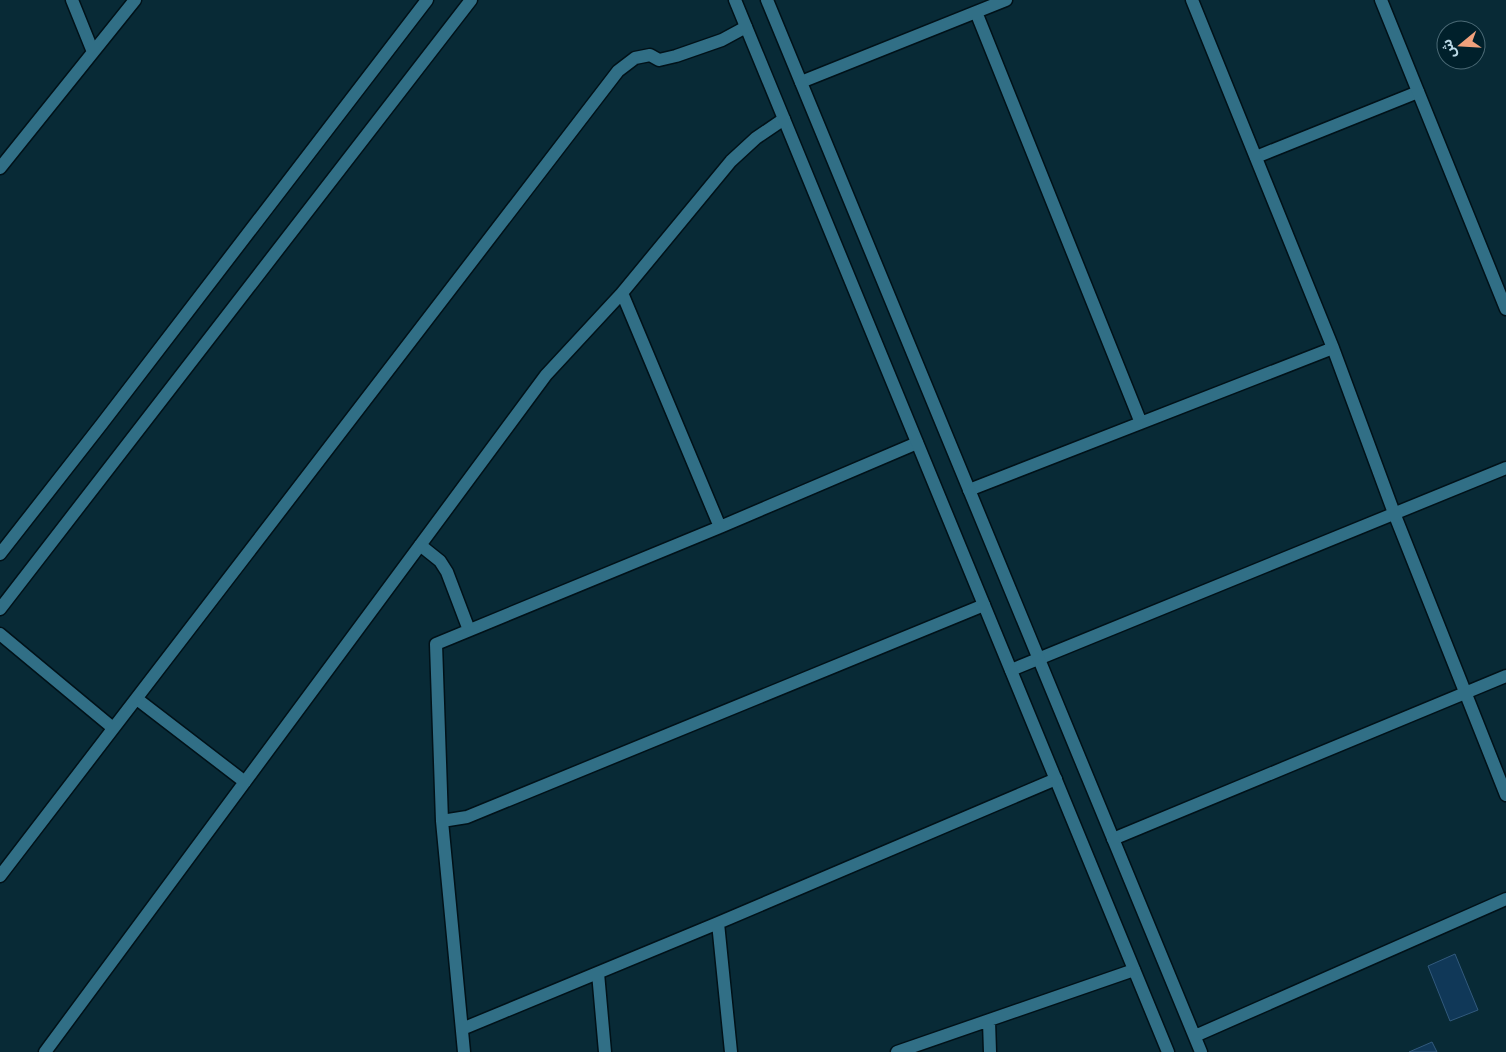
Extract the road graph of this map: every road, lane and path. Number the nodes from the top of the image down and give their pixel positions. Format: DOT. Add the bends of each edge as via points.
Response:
graph roads {
  1 [pos="72,0"];
  2 [pos="135,0"];
  3 [pos="427,0"];
  4 [pos="471,0"];
  5 [pos="735,0"];
  6 [pos="767,0"];
  7 [pos="1006,0"];
  8 [pos="1192,0"];
  9 [pos="1381,0"];
  10 [pos="976,12"];
  11 [pos="746,27"];
  12 [pos="92,52"];
  13 [pos="801,82"];
  14 [pos="1418,92"];
  15 [pos="784,119"];
  16 [pos="1256,157"];
  17 [pos="0,168"];
  18 [pos="622,293"];
  19 [pos="1506,309"];
  20 [pos="1333,348"];
  21 [pos="1141,424"];
  22 [pos="917,443"];
  23 [pos="1506,468"];
  24 [pos="969,490"];
  25 [pos="1394,513"];
  26 [pos="720,527"];
  27 [pos="420,545"];
  28 [pos="0,554"];
  29 [pos="984,605"];
  30 [pos="0,609"];
  31 [pos="469,630"];
  32 [pos="0,634"];
  33 [pos="1038,658"];
  34 [pos="1011,670"];
  35 [pos="1506,676"];
  36 [pos="1466,693"];
  37 [pos="136,698"];
  38 [pos="113,728"];
  39 [pos="1056,779"];
  40 [pos="245,782"];
  41 [pos="1506,795"];
  42 [pos="442,821"];
  43 [pos="1113,839"];
  44 [pos="0,876"];
  45 [pos="1506,899"];
  46 [pos="718,923"];
  47 [pos="1134,970"];
  48 [pos="598,973"];
  49 [pos="988,1021"];
  50 [pos="462,1029"];
  51 [pos="1194,1036"];
  52 [pos="45,1052"];
  53 [pos="464,1052"];
  54 [pos="605,1052"];
  55 [pos="731,1052"];
  56 [pos="897,1052"];
  57 [pos="990,1052"];
  58 [pos="1168,1052"];
  59 [pos="1201,1052"];
  1 -- 12 [label="street"];
  2 -- 12 [label="street"];
  3 -- 28 [label="street"];
  4 -- 30 [label="street"];
  5 -- 11 [label="street"];
  6 -- 13 [label="street"];
  7 -- 10 [label="street"];
  8 -- 16 [label="street"];
  9 -- 14 [label="street"];
  10 -- 13 [label="street"];
  10 -- 21 [label="street"];
  11 -- 15 [label="street"];
  11 -- 37 [label="street" via="722,40 676,56 659,60 650,55 634,58 618,71"];
  12 -- 17 [label="street"];
  13 -- 24 [label="street"];
  14 -- 16 [label="street"];
  14 -- 19 [label="street"];
  15 -- 18 [label="street" via="731,161"];
  15 -- 22 [label="street"];
  16 -- 20 [label="street"];
  18 -- 26 [label="street"];
  18 -- 27 [label="street" via="546,375"];
  20 -- 21 [label="street"];
  20 -- 25 [label="street"];
  21 -- 24 [label="street"];
  22 -- 26 [label="street"];
  22 -- 29 [label="street"];
  23 -- 25 [label="street"];
  24 -- 33 [label="street"];
  25 -- 33 [label="street"];
  25 -- 36 [label="street"];
  26 -- 31 [label="street"];
  27 -- 31 [label="street" via="440,561 447,572"];
  27 -- 40 [label="street"];
  29 -- 34 [label="street"];
  29 -- 42 [label="street" via="467,817"];
  31 -- 42 [label="street" via="436,644"];
  32 -- 38 [label="street"];
  33 -- 34 [label="street"];
  33 -- 43 [label="street"];
  34 -- 39 [label="street"];
  35 -- 36 [label="street"];
  36 -- 41 [label="street"];
  36 -- 43 [label="street"];
  37 -- 38 [label="street"];
  37 -- 40 [label="street"];
  38 -- 44 [label="street"];
  39 -- 46 [label="street"];
  39 -- 47 [label="street"];
  40 -- 52 [label="street"];
  42 -- 50 [label="street"];
  43 -- 51 [label="street"];
  45 -- 51 [label="street"];
  46 -- 48 [label="street"];
  46 -- 55 [label="street"];
  47 -- 49 [label="street"];
  47 -- 58 [label="street"];
  48 -- 50 [label="street"];
  48 -- 54 [label="street"];
  49 -- 56 [label="street"];
  49 -- 57 [label="street"];
  50 -- 53 [label="street"];
  51 -- 59 [label="street"];
}
